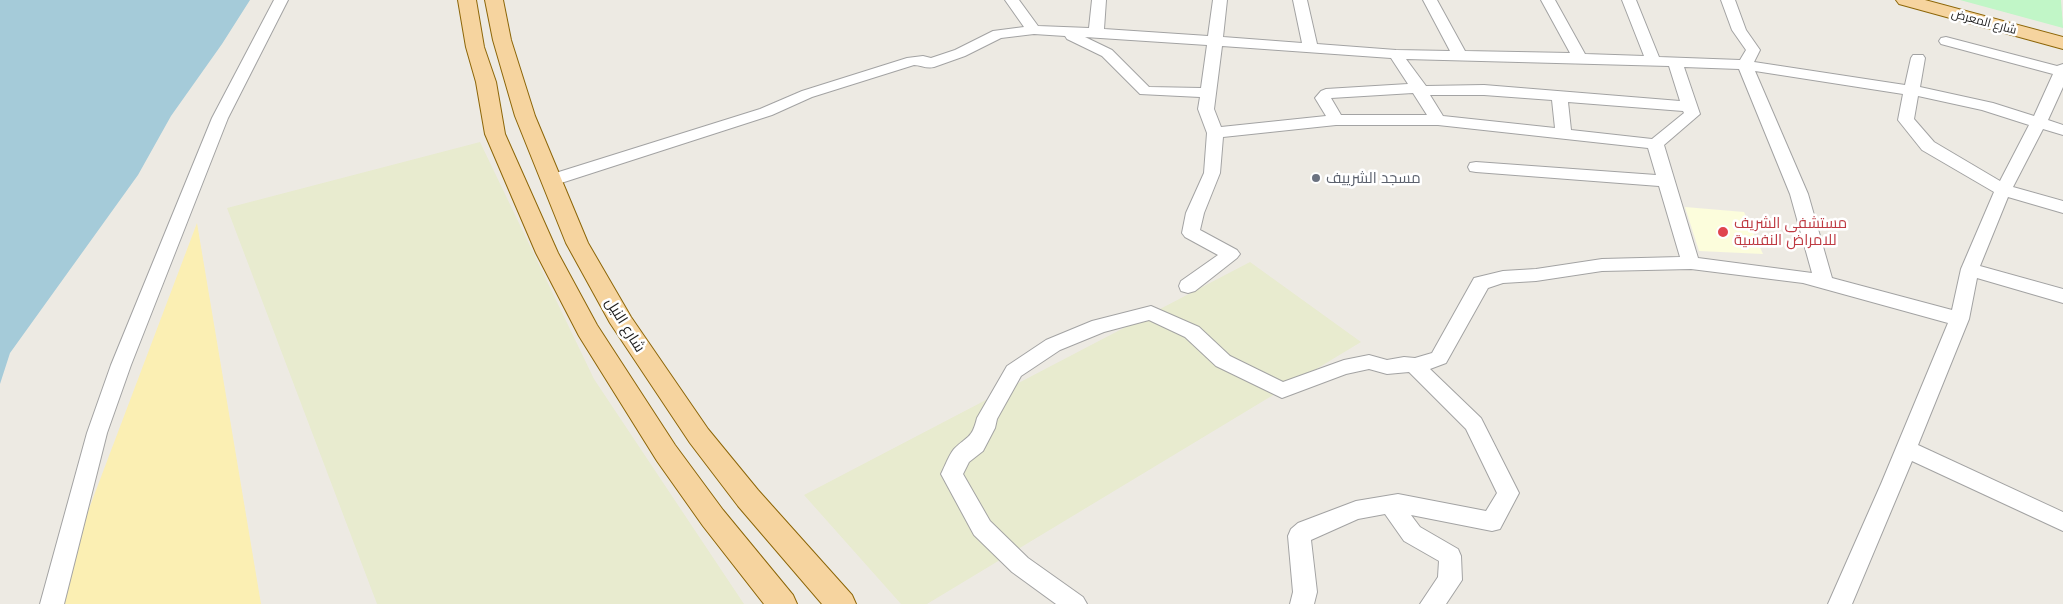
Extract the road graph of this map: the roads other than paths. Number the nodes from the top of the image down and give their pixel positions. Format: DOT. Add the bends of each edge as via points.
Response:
graph roads {
  1 [pos="281,0"];
  2 [pos="467,0"];
  3 [pos="494,0"];
  4 [pos="1012,0"];
  5 [pos="1099,0"];
  6 [pos="1220,0"];
  7 [pos="1300,0"];
  8 [pos="1430,0"];
  9 [pos="1548,0"];
  10 [pos="1629,0"];
  11 [pos="1728,0"];
  12 [pos="1906,0"];
  13 [pos="1933,0"];
  14 [pos="1034,30"];
  15 [pos="1057,30"];
  16 [pos="1096,33"];
  17 [pos="2057,38"];
  18 [pos="1215,41"];
  19 [pos="1946,41"];
  20 [pos="1311,48"];
  21 [pos="1396,54"];
  22 [pos="1460,55"];
  23 [pos="1580,58"];
  24 [pos="1918,58"];
  25 [pos="1653,61"];
  26 [pos="1675,62"];
  27 [pos="1745,65"];
  28 [pos="2060,81"];
  29 [pos="1420,90"];
  30 [pos="1912,90"];
  31 [pos="1207,93"];
  32 [pos="1560,97"];
  33 [pos="489,102"];
  34 [pos="522,106"];
  35 [pos="1690,107"];
  36 [pos="1336,120"];
  37 [pos="1438,120"];
  38 [pos="2038,122"];
  39 [pos="493,126"];
  40 [pos="2063,130"];
  41 [pos="1563,132"];
  42 [pos="1215,133"];
  43 [pos="1655,144"];
  44 [pos="1476,168"];
  45 [pos="552,180"];
  46 [pos="1667,181"];
  47 [pos="2003,190"];
  48 [pos="2063,207"];
  49 [pos="1691,263"];
  50 [pos="1970,269"];
  51 [pos="1824,282"];
  52 [pos="1188,286"];
  53 [pos="2063,296"];
  54 [pos="1959,319"];
  55 [pos="1415,366"];
  56 [pos="1906,449"];
  57 [pos="1398,503"];
  58 [pos="2063,522"];
  59 [pos="52,604"];
  60 [pos="782,604"];
  61 [pos="841,604"];
  62 [pos="1075,604"];
  63 [pos="1302,604"];
  64 [pos="1432,604"];
  65 [pos="1840,604"];
  1 -- 59 [label="street" via="220,118 121,365 97,433"];
  2 -- 33 [label="main road"];
  3 -- 34 [label="main road, شارع النيل"];
  4 -- 14 [label="street"];
  5 -- 16 [label="street"];
  6 -- 18 [label="street"];
  7 -- 20 [label="street"];
  8 -- 22 [label="street"];
  9 -- 23 [label="street"];
  10 -- 25 [label="street"];
  11 -- 27 [label="street" via="1739,30 1754,50"];
  12 -- 17 [label="main road, شارع المعرض"];
  13 -- 17 [label="main road, شارع المعرض"];
  14 -- 15 [label="street"];
  14 -- 45 [label="street" via="998,34 929,64 923,60 912,61 785,101 766,112"];
  15 -- 16 [label="street"];
  15 -- 31 [label="street" via="1108,53 1145,91"];
  16 -- 18 [label="street"];
  18 -- 20 [label="street"];
  18 -- 31 [label="street"];
  19 -- 28 [label="street"];
  20 -- 21 [label="street"];
  21 -- 22 [label="street"];
  21 -- 29 [label="street"];
  22 -- 23 [label="street"];
  23 -- 25 [label="street"];
  24 -- 30 [label="street"];
  25 -- 26 [label="street"];
  26 -- 27 [label="street"];
  26 -- 35 [label="street"];
  27 -- 30 [label="street"];
  27 -- 51 [label="street" via="1799,194"];
  28 -- 38 [label="street"];
  29 -- 32 [label="street" via="1484,90"];
  29 -- 36 [label="street" via="1326,94 1323,98"];
  29 -- 37 [label="street"];
  30 -- 38 [label="street" via="1987,106"];
  30 -- 47 [label="street" via="1906,120 1928,146"];
  31 -- 42 [label="street" via="1207,116"];
  32 -- 35 [label="street"];
  32 -- 41 [label="street"];
  33 -- 34 [label="main road"];
  33 -- 39 [label="main road"];
  34 -- 39 [label="main road" via="514,117"];
  34 -- 45 [label="main road, شارع النيل"];
  35 -- 43 [label="street" via="1692,114 1688,119"];
  36 -- 37 [label="street"];
  36 -- 42 [label="street"];
  37 -- 41 [label="street"];
  38 -- 40 [label="street"];
  38 -- 47 [label="street"];
  39 -- 60 [label="main road" via="538,236 588,330 666,453"];
  41 -- 43 [label="street"];
  42 -- 52 [label="street" via="1212,173 1190,232 1231,254"];
  43 -- 46 [label="street"];
  44 -- 46 [label="street"];
  45 -- 61 [label="main road, شارع النيل" via="577,243 633,339 699,436 748,498"];
  46 -- 49 [label="street"];
  47 -- 48 [label="street"];
  47 -- 50 [label="street"];
  49 -- 51 [label="street" via="1745,268"];
  49 -- 55 [label="street" via="1602,265 1536,275 1503,276 1481,283 1439,358"];
  50 -- 53 [label="street"];
  50 -- 54 [label="street"];
  51 -- 54 [label="street"];
  54 -- 56 [label="street"];
  55 -- 57 [label="street" via="1474,424 1508,493 1492,522"];
  55 -- 62 [label="street" via="1387,367 1369,362 1344,367 1282,390 1223,361 1192,332 1151,313 1099,326 1053,345 1014,371 987,418 976,445 962,456 952,474 982,528 1020,565"];
  56 -- 58 [label="street"];
  56 -- 65 [label="street"];
  57 -- 63 [label="street" via="1356,510 1306,530 1299,536 1305,592"];
  57 -- 64 [label="street" via="1392,506 1412,534 1450,556 1450,580"];
}
